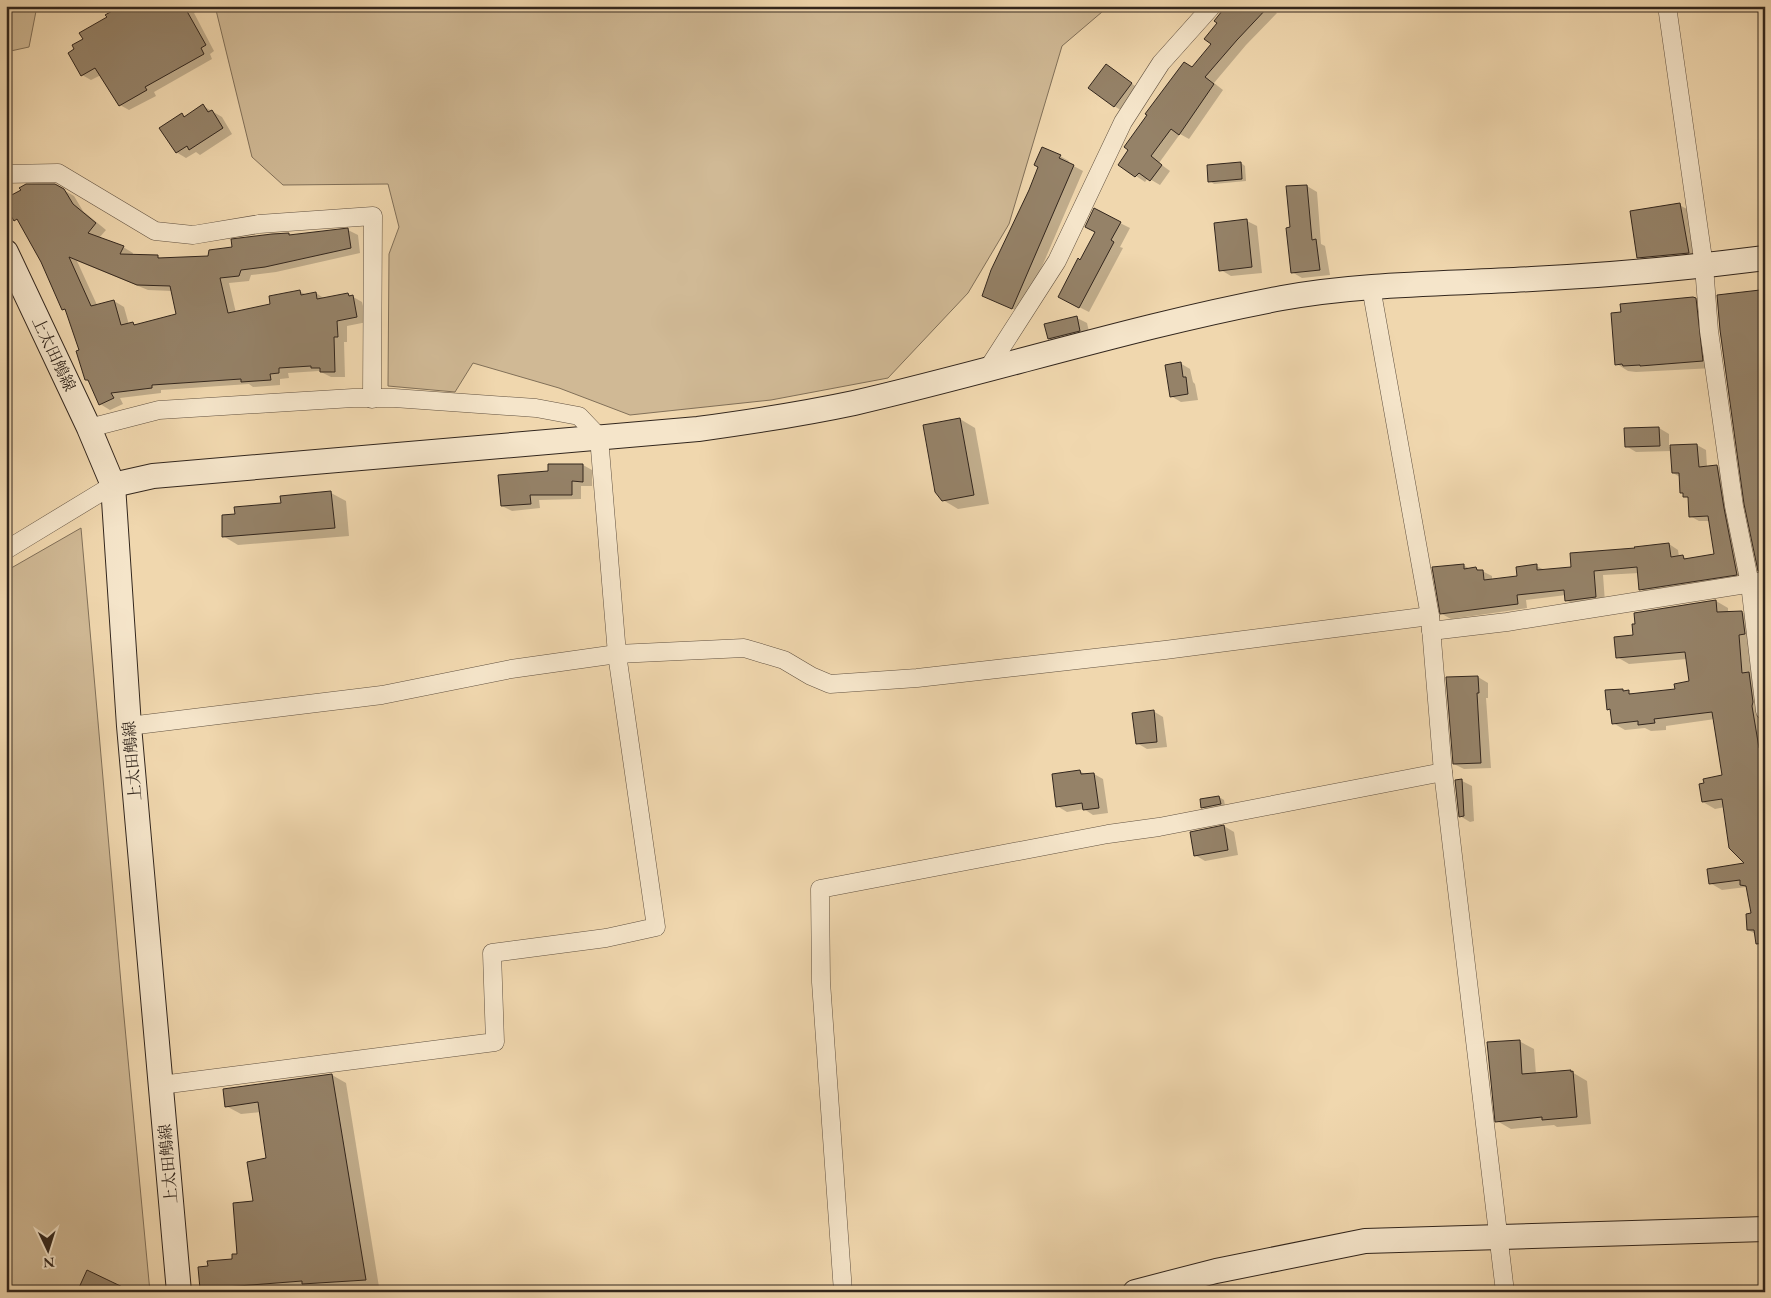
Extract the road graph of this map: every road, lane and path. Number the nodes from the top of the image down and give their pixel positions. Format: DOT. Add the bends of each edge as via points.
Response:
graph roads {
  1 [pos="1212,6"];
  2 [pos="1667,6"];
  3 [pos="6,174"];
  4 [pos="6,252"];
  5 [pos="1765,258"];
  6 [pos="1704,266"];
  7 [pos="1371,287"];
  8 [pos="987,370"];
  9 [pos="372,399"];
  10 [pos="89,428"];
  11 [pos="599,437"];
  12 [pos="113,486"];
  13 [pos="6,550"];
  14 [pos="1758,583"];
  15 [pos="1431,624"];
  16 [pos="617,654"];
  17 [pos="1765,711"];
  18 [pos="129,726"];
  19 [pos="1443,772"];
  20 [pos="161,1085"];
  21 [pos="1765,1229"];
  22 [pos="1497,1236"];
  23 [pos="179,1292"];
  24 [pos="843,1292"];
  25 [pos="1135,1292"];
  26 [pos="1505,1292"];
  1 -- 8 [label="street" via="1162,63 1123,122 1057,261"];
  2 -- 6 [label="street"];
  3 -- 9 [label="street" via="58,173 155,231 193,235 259,224 373,216"];
  4 -- 10 [label="street, 上太田鵤線"];
  5 -- 6 [label="street"];
  6 -- 7 [label="street"];
  6 -- 14 [label="street" via="1709,331 1734,506"];
  7 -- 8 [label="street" via="1285,298 1173,321"];
  7 -- 15 [label="street"];
  8 -- 11 [label="street" via="776,418 698,429"];
  9 -- 10 [label="street" via="159,410"];
  9 -- 11 [label="street" via="536,408 579,416"];
  10 -- 12 [label="street, 上太田鵤線"];
  11 -- 12 [label="street" via="153,476"];
  11 -- 16 [label="street"];
  12 -- 13 [label="street"];
  12 -- 18 [label="street, 上太田鵤線"];
  14 -- 15 [label="street" via="1507,622"];
  14 -- 17 [label="street"];
  15 -- 16 [label="street" via="830,684 784,660 744,648"];
  15 -- 19 [label="street"];
  16 -- 18 [label="street" via="510,669 382,695"];
  16 -- 20 [label="street" via="656,927 606,938 492,953 495,1042"];
  18 -- 20 [label="street, 上太田鵤線"];
  19 -- 22 [label="street"];
  19 -- 24 [label="street" via="820,889 821,982"];
  20 -- 23 [label="street, 上太田鵤線"];
  21 -- 22 [label="street"];
  22 -- 25 [label="street" via="1366,1241 1216,1271"];
  22 -- 26 [label="street"];
}
